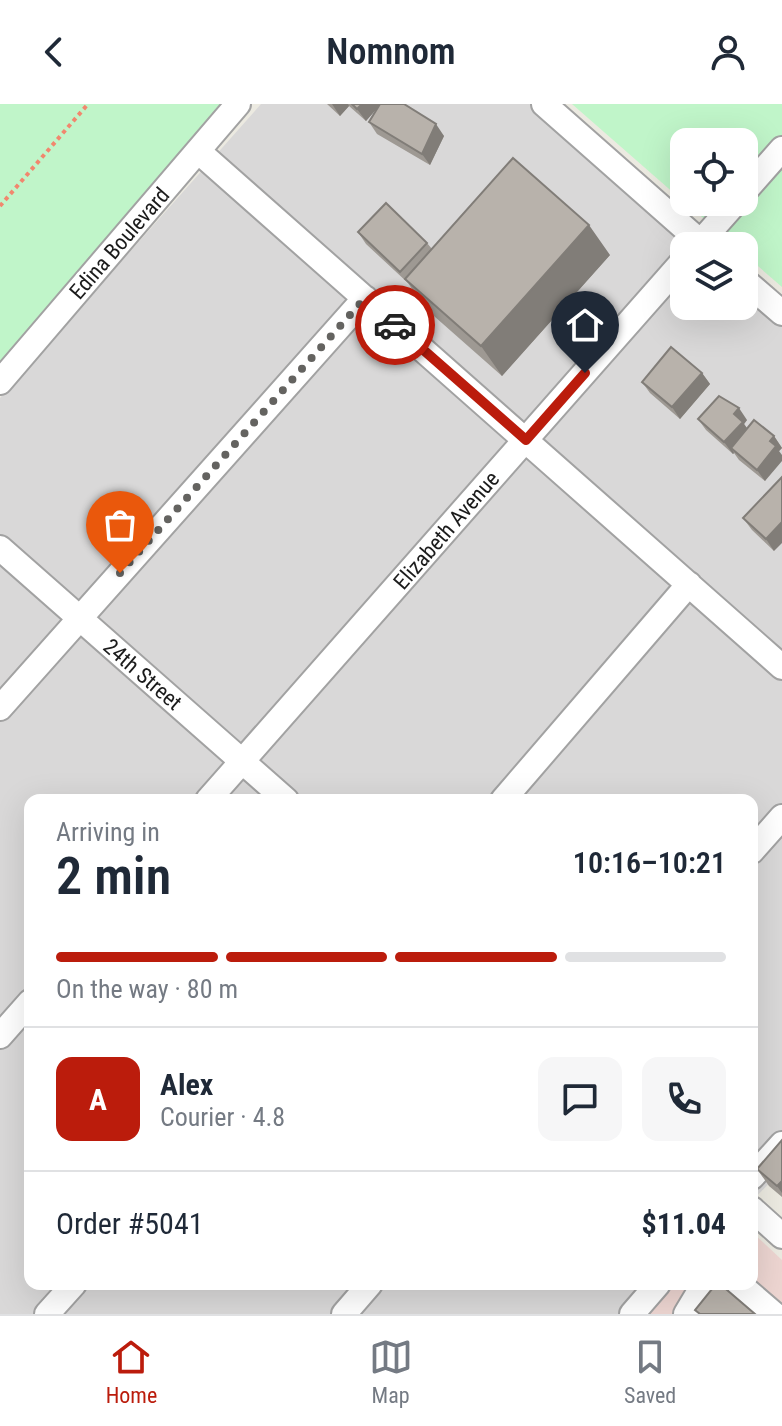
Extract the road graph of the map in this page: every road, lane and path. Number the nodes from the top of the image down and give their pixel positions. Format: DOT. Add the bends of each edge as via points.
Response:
graph roads {
  1 [pos="88,104"];
  2 [pos="238,104"];
  3 [pos="544,104"];
  4 [pos="782,149"];
  5 [pos="198,151"];
  6 [pos="758,176"];
  7 [pos="0,206"];
  8 [pos="725,216"];
  9 [pos="687,232"];
  10 [pos="712,232"];
  11 [pos="670,276"];
  12 [pos="758,292"];
  13 [pos="365,298"];
  14 [pos="782,313"];
  15 [pos="0,382"];
  16 [pos="526,440"];
  17 [pos="0,548"];
  18 [pos="689,584"];
  19 [pos="79,618"];
  20 [pos="782,667"];
  21 [pos="0,708"];
  22 [pos="242,761"];
  23 [pos="213,794"];
  24 [pos="279,794"];
  25 [pos="508,794"];
  26 [pos="782,817"];
  27 [pos="758,844"];
  28 [pos="24,1009"];
  29 [pos="0,1036"];
  30 [pos="782,1144"];
  31 [pos="758,1170"];
  32 [pos="758,1214"];
  33 [pos="782,1236"];
  34 [pos="69,1290"];
  35 [pos="365,1290"];
  36 [pos="653,1290"];
  37 [pos="703,1290"];
  38 [pos="746,1290"];
  39 [pos="47,1314"];
  40 [pos="344,1314"];
  41 [pos="632,1314"];
  42 [pos="686,1314"];
  43 [pos="774,1314"];
  1 -- 7 [label="path"];
  2 -- 5 [label="street, Edina Boulevard"];
  3 -- 9 [label="street"];
  4 -- 6 [label="street"];
  5 -- 13 [label="street"];
  5 -- 15 [label="street, Edina Boulevard"];
  8 -- 10 [label="street"];
  11 -- 16 [label="street, Elizabeth Avenue"];
  12 -- 14 [label="street"];
  13 -- 16 [label="street"];
  13 -- 19 [label="street"];
  16 -- 18 [label="street"];
  16 -- 22 [label="street, Elizabeth Avenue"];
  17 -- 19 [label="street, 24th Street"];
  18 -- 20 [label="street"];
  18 -- 25 [label="street"];
  19 -- 21 [label="street"];
  19 -- 22 [label="street, 24th Street"];
  22 -- 23 [label="street, Elizabeth Avenue"];
  22 -- 24 [label="street, 24th Street"];
  26 -- 27 [label="street"];
  28 -- 29 [label="street"];
  30 -- 31 [label="street"];
  32 -- 33 [label="street"];
  34 -- 39 [label="street"];
  35 -- 40 [label="street"];
  36 -- 41 [label="street"];
  37 -- 42 [label="street"];
  38 -- 43 [label="street"];
}
